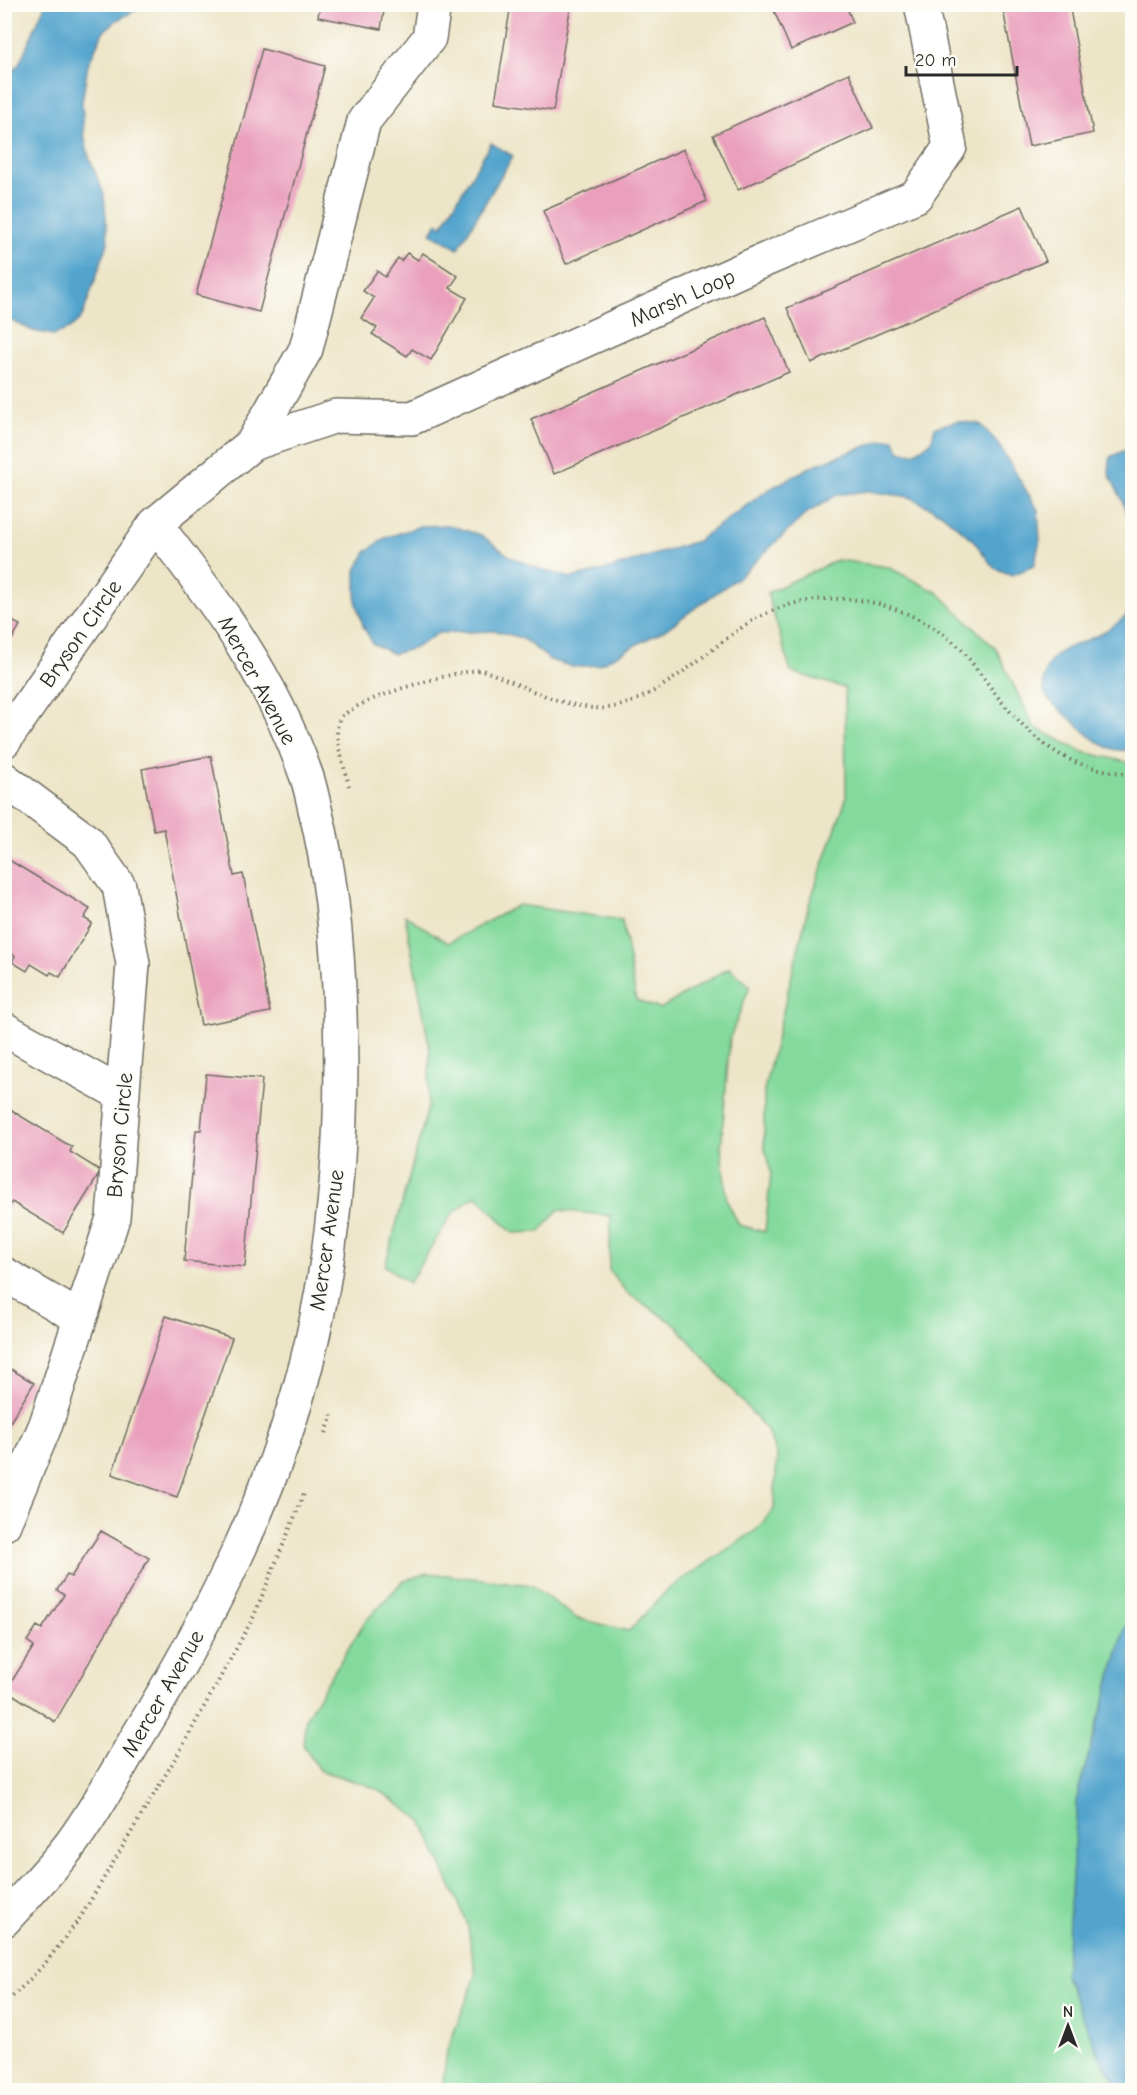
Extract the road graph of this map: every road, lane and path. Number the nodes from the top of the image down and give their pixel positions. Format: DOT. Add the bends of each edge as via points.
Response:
graph roads {
  1 [pos="434,4"];
  2 [pos="921,4"];
  3 [pos="252,444"];
  4 [pos="155,524"];
  5 [pos="4,741"];
  6 [pos="338,741"];
  7 [pos="1132,775"];
  8 [pos="4,779"];
  9 [pos="4,1029"];
  10 [pos="123,1095"];
  11 [pos="4,1274"];
  12 [pos="80,1318"];
  13 [pos="4,1524"];
  14 [pos="4,1920"];
  1 -- 3 [label="street, Marsh Loop" via="429,38 364,121 306,349"];
  2 -- 3 [label="street, Marsh Loop" via="950,147 916,196 412,418 336,416"];
  3 -- 4 [label="street, Marsh Loop"];
  4 -- 5 [label="street, Bryson Circle"];
  4 -- 14 [label="street, Mercer Avenue" via="241,639 281,712 306,775 324,844 339,980 342,1082 335,1193 306,1364 278,1459 251,1525 175,1676 108,1785 71,1843"];
  6 -- 7 [label="path" via="340,719 352,709 404,688 470,670 482,670 558,701 594,709 611,707 676,677 757,618 821,599 858,600 892,608 928,623 961,649 1023,725 1059,755 1098,769"];
  8 -- 10 [label="street, Bryson Circle" via="88,842 119,886 133,964"];
  9 -- 10 [label="street"];
  10 -- 12 [label="street, Bryson Circle" via="113,1218"];
  11 -- 12 [label="street"];
  12 -- 13 [label="street, Bryson Circle" via="46,1424"];
}
